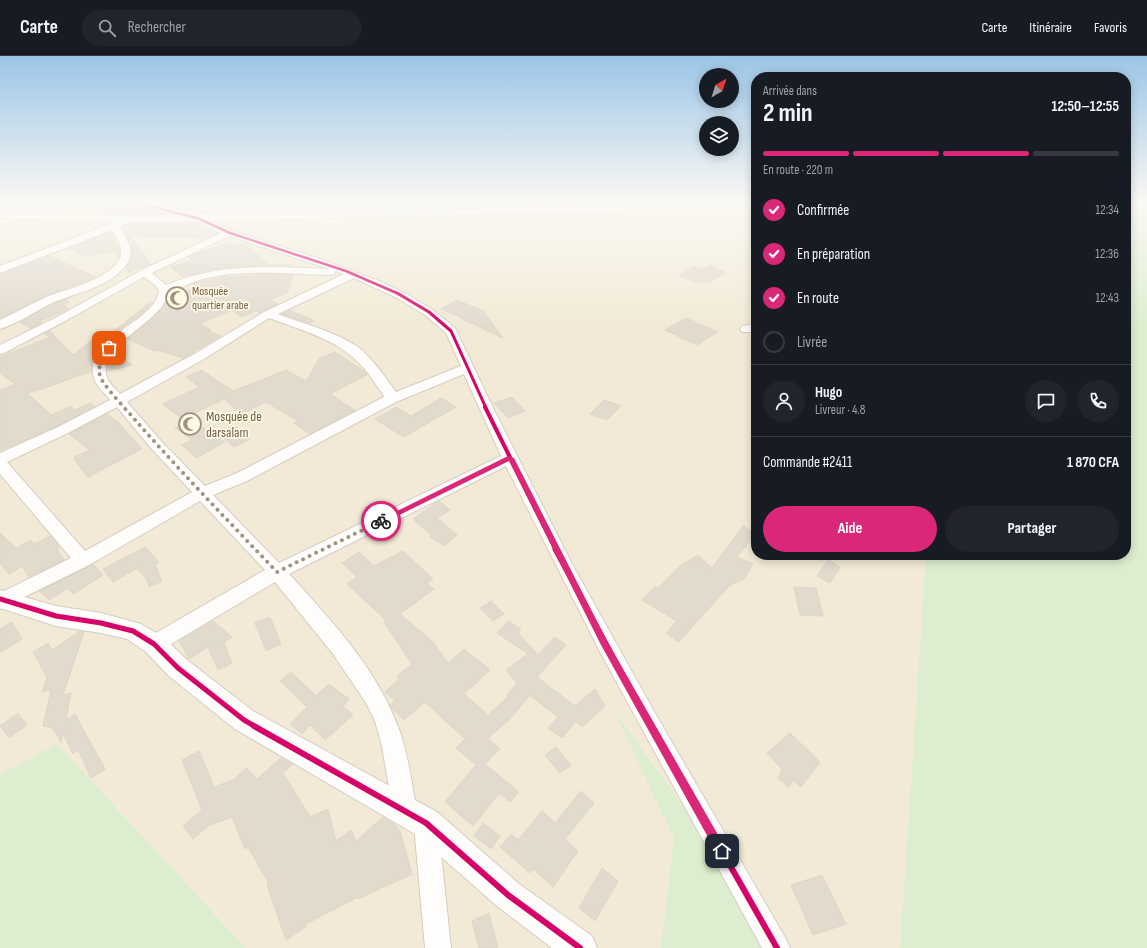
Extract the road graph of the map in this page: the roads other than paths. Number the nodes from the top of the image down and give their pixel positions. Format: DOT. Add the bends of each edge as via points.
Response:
graph roads {
  1 [pos="66,245"];
  2 [pos="125,245"];
  3 [pos="204,245"];
  4 [pos="264,245"];
  5 [pos="0,270"];
  6 [pos="144,273"];
  7 [pos="351,273"];
  8 [pos="164,290"];
  9 [pos="268,314"];
  10 [pos="0,326"];
  11 [pos="0,350"];
  12 [pos="468,368"];
  13 [pos="391,399"];
  14 [pos="118,400"];
  15 [pos="510,458"];
  16 [pos="0,459"];
  17 [pos="0,464"];
  18 [pos="201,494"];
  19 [pos="83,560"];
  20 [pos="277,572"];
  21 [pos="1,600"];
  22 [pos="154,644"];
  23 [pos="416,818"];
  24 [pos="438,948"];
  25 [pos="580,948"];
  26 [pos="777,948"];
  1 -- 5 [label="street"];
  2 -- 10 [label="street" via="124,260 107,277 47,301"];
  3 -- 6 [label="street"];
  4 -- 7 [label="street"];
  6 -- 8 [label="street"];
  6 -- 11 [label="street"];
  7 -- 8 [label="street" via="267,270 226,272 197,277"];
  7 -- 9 [label="street"];
  7 -- 12 [label="street" via="401,295 441,320 451,330"];
  8 -- 14 [label="street" via="160,305 118,338 102,358 100,377"];
  9 -- 13 [label="street" via="337,340 355,351 375,372"];
  9 -- 14 [label="street" via="200,356"];
  12 -- 13 [label="street"];
  12 -- 15 [label="street"];
  13 -- 18 [label="street" via="242,477"];
  14 -- 16 [label="street" via="63,430"];
  14 -- 18 [label="street"];
  15 -- 20 [label="street"];
  15 -- 26 [label="street" via="604,643"];
  17 -- 19 [label="street"];
  18 -- 19 [label="street"];
  18 -- 20 [label="street"];
  19 -- 21 [label="street"];
  20 -- 22 [label="street"];
  20 -- 23 [label="street" via="338,645 381,710"];
  21 -- 22 [label="street" via="56,616 132,630"];
  22 -- 23 [label="street" via="178,668 244,720"];
  23 -- 24 [label="street"];
  23 -- 25 [label="street" via="508,895"];
}
